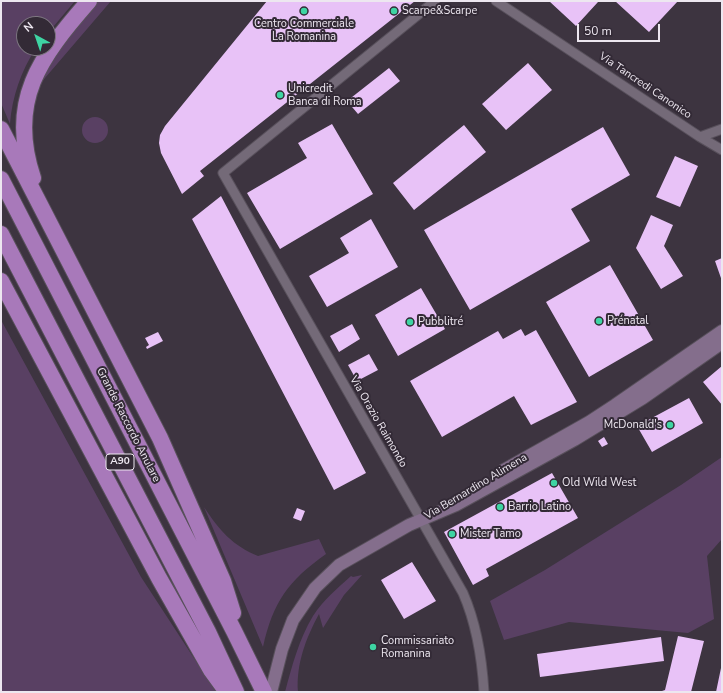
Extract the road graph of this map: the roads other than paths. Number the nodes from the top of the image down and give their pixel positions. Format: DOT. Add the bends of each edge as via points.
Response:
graph roads {
  1 [pos="89,1"];
  2 [pos="435,1"];
  3 [pos="496,1"];
  4 [pos="1,129"];
  5 [pos="722,130"];
  6 [pos="700,137"];
  7 [pos="722,150"];
  8 [pos="1,179"];
  9 [pos="48,222"];
  10 [pos="1,234"];
  11 [pos="1,281"];
  12 [pos="722,331"];
  13 [pos="722,343"];
  14 [pos="420,520"];
  15 [pos="234,631"];
  16 [pos="227,692"];
  17 [pos="236,692"];
  18 [pos="264,692"];
  19 [pos="271,692"];
  20 [pos="484,692"];
  1 -- 9 [label="highway" via="47,55 34,79 26,103 24,126 27,154"];
  2 -- 14 [label="street, Via Orazio Raimondo" via="223,173"];
  3 -- 6 [label="street, Via Tancredi Canonico"];
  4 -- 9 [label="highway"];
  5 -- 6 [label="street"];
  6 -- 7 [label="street, Via Tancredi Canonico"];
  8 -- 15 [label="highway, Grande Raccordo Anulare / A90"];
  9 -- 15 [label="highway" via="160,438 226,590 232,607"];
  10 -- 17 [label="highway, A90" via="208,632"];
  11 -- 16 [label="highway" via="158,578 211,670"];
  12 -- 14 [label="street, Via Bernardino Alimena" via="594,419 458,495"];
  13 -- 14 [label="street, Via Bernardino Alimena" via="643,398 580,436 456,505"];
  14 -- 19 [label="street" via="345,561 320,582 288,631"];
  14 -- 20 [label="street, Via Orazio Raimondo" via="464,596 480,651"];
  15 -- 18 [label="highway, Grande Raccordo Anulare / A90"];
}
